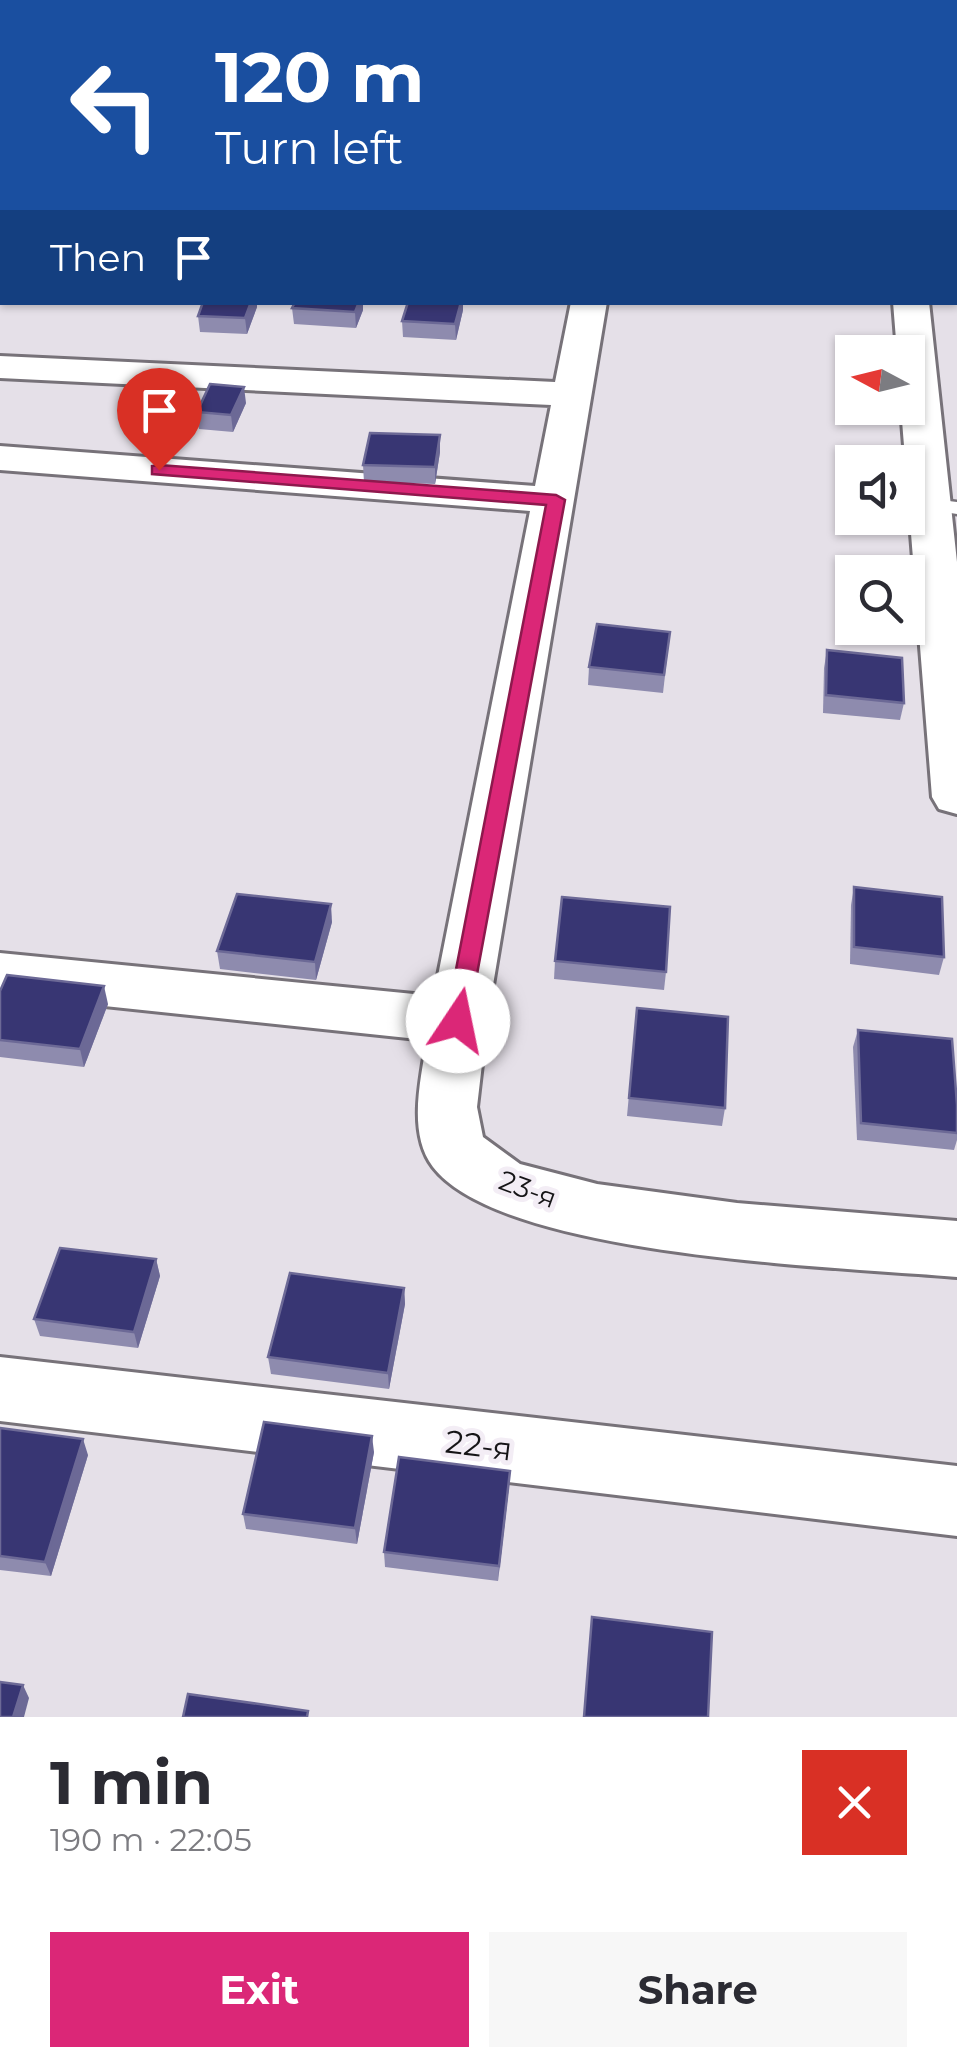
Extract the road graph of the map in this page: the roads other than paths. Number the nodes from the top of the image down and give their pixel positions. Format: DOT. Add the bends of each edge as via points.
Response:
graph roads {
  1 [pos="589,305"];
  2 [pos="911,305"];
  3 [pos="0,368"];
  4 [pos="575,394"];
  5 [pos="0,458"];
  6 [pos="556,500"];
  7 [pos="944,506"];
  8 [pos="957,797"];
  9 [pos="0,974"];
  10 [pos="458,1021"];
  11 [pos="957,1250"];
  12 [pos="0,1389"];
  13 [pos="957,1501"];
  1 -- 4 [label="street, 23-я"];
  2 -- 7 [label="street"];
  3 -- 4 [label="street"];
  4 -- 6 [label="street, 23-я"];
  5 -- 6 [label="street"];
  6 -- 10 [label="street, 23-я"];
  7 -- 8 [label="street"];
  9 -- 10 [label="street"];
  10 -- 11 [label="street, 23-я" via="447,1106 455,1150 502,1186 614,1213"];
  12 -- 13 [label="street, 22-я"];
}
